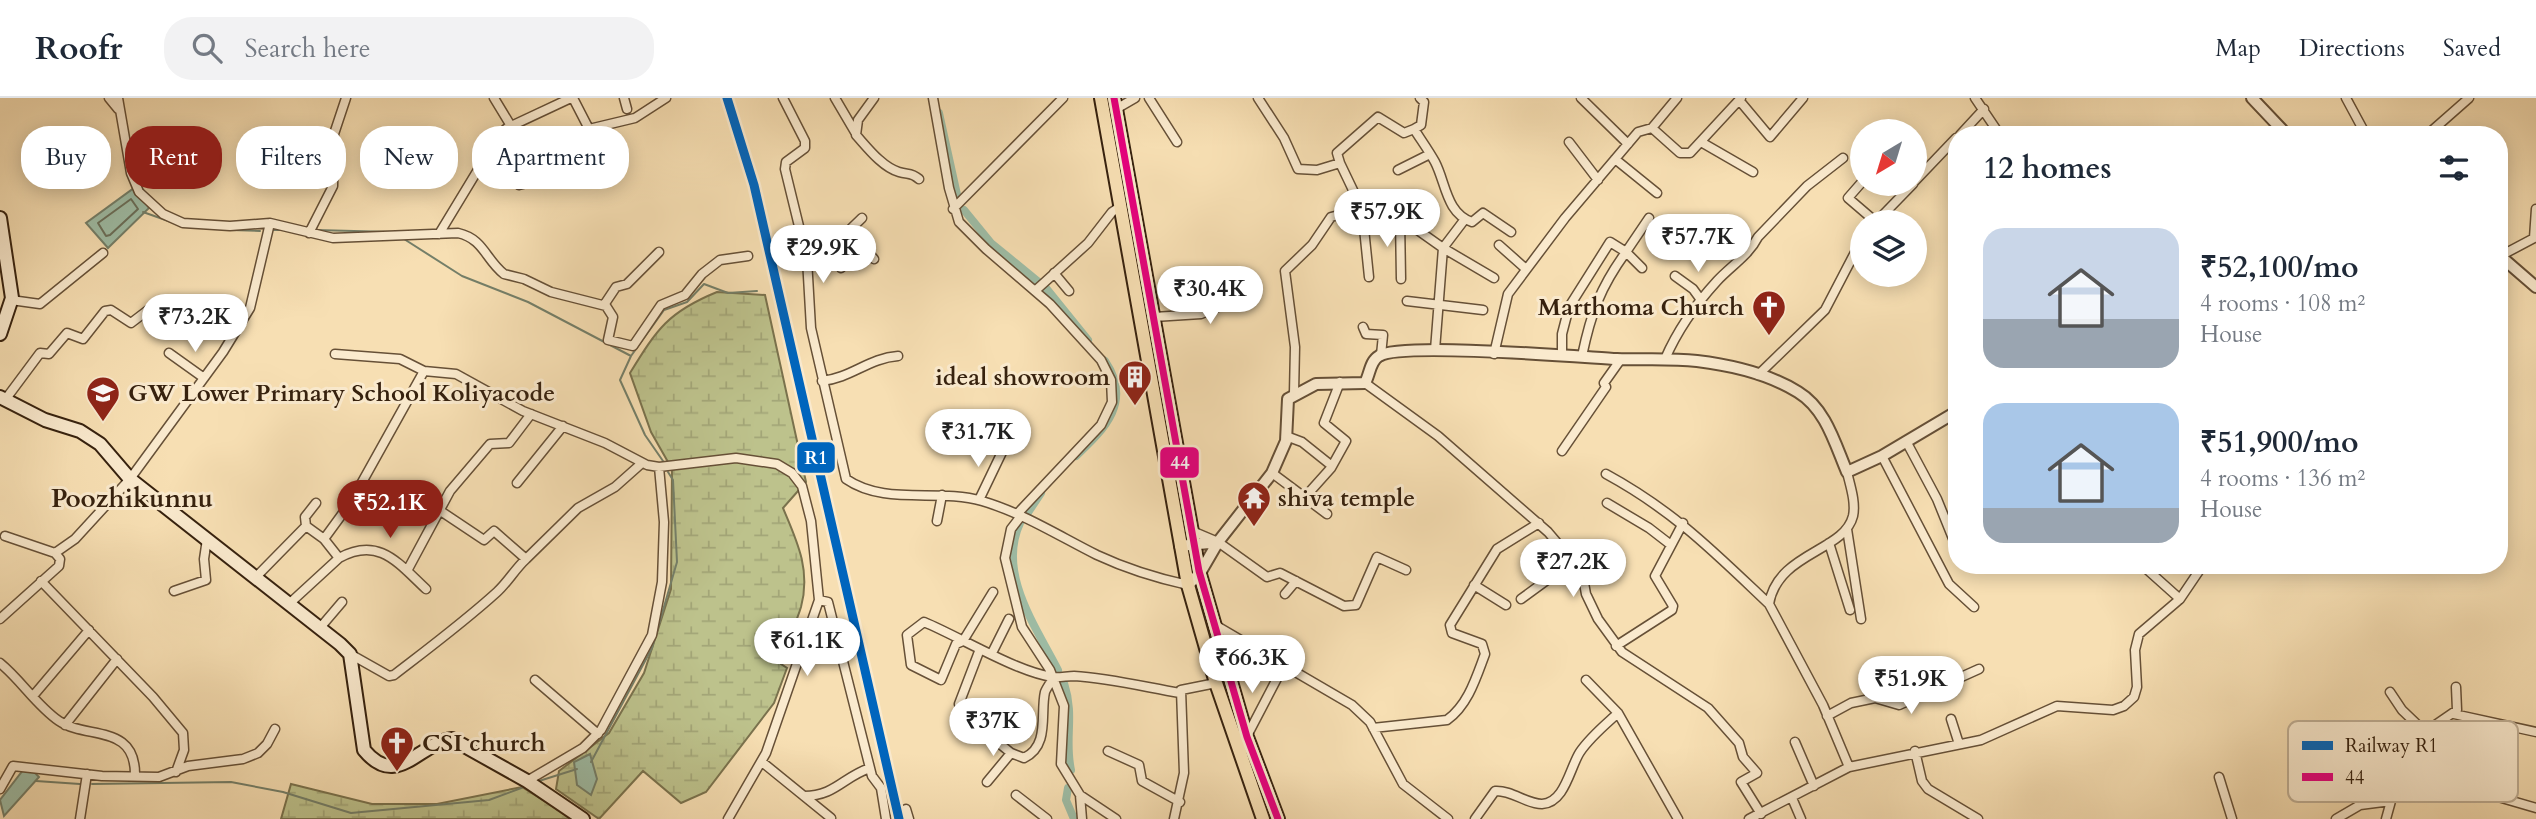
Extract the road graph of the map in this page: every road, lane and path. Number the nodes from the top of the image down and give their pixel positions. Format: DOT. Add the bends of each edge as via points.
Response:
graph roads {
  1 [pos="109,98"];
  2 [pos="118,98"];
  3 [pos="346,98"];
  4 [pos="494,98"];
  5 [pos="572,98"];
  6 [pos="624,98"];
  7 [pos="666,98"];
  8 [pos="783,98"];
  9 [pos="835,98"];
  10 [pos="874,98"];
  11 [pos="933,98"];
  12 [pos="1063,98"];
  13 [pos="1101,98"];
  14 [pos="1135,98"];
  15 [pos="1149,98"];
  16 [pos="1258,98"];
  17 [pos="1581,98"];
  18 [pos="1677,98"];
  19 [pos="1803,98"];
  20 [pos="1975,98"];
  21 [pos="2252,98"];
  22 [pos="2346,98"];
  23 [pos="2469,98"];
  24 [pos="1425,99"];
  25 [pos="1740,99"];
  26 [pos="1115,104"];
  27 [pos="627,108"];
  28 [pos="118,109"];
  29 [pos="1984,109"];
  30 [pos="512,126"];
  31 [pos="1968,126"];
  32 [pos="1994,126"];
  33 [pos="2278,126"];
  34 [pos="2361,126"];
  35 [pos="2437,126"];
  36 [pos="1652,128"];
  37 [pos="1414,129"];
  38 [pos="855,132"];
  39 [pos="1177,142"];
  40 [pos="1569,142"];
  41 [pos="1701,142"];
  42 [pos="1628,144"];
  43 [pos="1948,147"];
  44 [pos="1430,154"];
  45 [pos="1843,158"];
  46 [pos="1615,159"];
  47 [pos="1340,163"];
  48 [pos="1927,169"];
  49 [pos="1398,170"];
  50 [pos="1753,172"];
  51 [pos="472,176"];
  52 [pos="919,179"];
  53 [pos="1598,180"];
  54 [pos="1657,193"];
  55 [pos="1850,196"];
  56 [pos="1901,196"];
  57 [pos="1121,206"];
  58 [pos="953,209"];
  59 [pos="1362,209"];
  60 [pos="2536,209"];
  61 [pos="1862,210"];
  62 [pos="1888,210"];
  63 [pos="0,218"];
  64 [pos="862,218"];
  65 [pos="1649,218"];
  66 [pos="1400,219"];
  67 [pos="1465,219"];
  68 [pos="270,223"];
  69 [pos="310,230"];
  70 [pos="850,231"];
  71 [pos="1511,232"];
  72 [pos="439,234"];
  73 [pos="2535,237"];
  74 [pos="1500,245"];
  75 [pos="833,246"];
  76 [pos="1443,248"];
  77 [pos="2508,251"];
  78 [pos="659,252"];
  79 [pos="1626,252"];
  80 [pos="103,253"];
  81 [pos="748,256"];
  82 [pos="807,259"];
  83 [pos="874,259"];
  84 [pos="1850,262"];
  85 [pos="2508,262"];
  86 [pos="841,268"];
  87 [pos="1642,268"];
  88 [pos="1526,269"];
  89 [pos="1054,273"];
  90 [pos="1675,276"];
  91 [pos="1369,277"];
  92 [pos="1494,278"];
  93 [pos="1401,279"];
  94 [pos="2536,287"];
  95 [pos="1039,288"];
  96 [pos="1069,291"];
  97 [pos="1256,291"];
  98 [pos="11,300"];
  99 [pos="1700,300"];
  100 [pos="1407,301"];
  101 [pos="604,305"];
  102 [pos="1438,305"];
  103 [pos="1483,310"];
  104 [pos="1154,317"];
  105 [pos="165,320"];
  106 [pos="1363,327"];
  107 [pos="0,334"];
  108 [pos="1435,350"];
  109 [pos="169,353"];
  110 [pos="335,354"];
  111 [pos="1494,354"];
  112 [pos="1381,355"];
  113 [pos="898,356"];
  114 [pos="1562,356"];
  115 [pos="1582,356"];
  116 [pos="1621,359"];
  117 [pos="1665,359"];
  118 [pos="424,371"];
  119 [pos="1758,375"];
  120 [pos="204,378"];
  121 [pos="822,381"];
  122 [pos="1340,382"];
  123 [pos="1364,383"];
  124 [pos="1294,393"];
  125 [pos="3,398"];
  126 [pos="531,414"];
  127 [pos="1948,417"];
  128 [pos="563,426"];
  129 [pos="1286,436"];
  130 [pos="1906,441"];
  131 [pos="1003,450"];
  132 [pos="1562,451"];
  133 [pos="1882,456"];
  134 [pos="642,463"];
  135 [pos="1332,466"];
  136 [pos="659,467"];
  137 [pos="1847,472"];
  138 [pos="1272,473"];
  139 [pos="1606,474"];
  140 [pos="130,479"];
  141 [pos="517,483"];
  142 [pos="942,495"];
  143 [pos="1305,497"];
  144 [pos="979,500"];
  145 [pos="316,503"];
  146 [pos="1607,503"];
  147 [pos="439,510"];
  148 [pos="1327,514"];
  149 [pos="1019,515"];
  150 [pos="937,521"];
  151 [pos="1539,523"];
  152 [pos="1683,523"];
  153 [pos="306,526"];
  154 [pos="1948,526"];
  155 [pos="1847,529"];
  156 [pos="1192,531"];
  157 [pos="5,536"];
  158 [pos="207,539"];
  159 [pos="324,539"];
  160 [pos="1218,542"];
  161 [pos="1829,543"];
  162 [pos="1194,545"];
  163 [pos="1671,545"];
  164 [pos="1180,546"];
  165 [pos="55,552"];
  166 [pos="339,558"];
  167 [pos="526,559"];
  168 [pos="1573,561"];
  169 [pos="1406,570"];
  170 [pos="407,571"];
  171 [pos="1200,573"];
  172 [pos="2152,574"];
  173 [pos="2197,574"];
  174 [pos="256,577"];
  175 [pos="41,581"];
  176 [pos="1296,581"];
  177 [pos="1474,584"];
  178 [pos="1188,585"];
  179 [pos="426,589"];
  180 [pos="174,591"];
  181 [pos="993,592"];
  182 [pos="1285,594"];
  183 [pos="1521,599"];
  184 [pos="2180,599"];
  185 [pos="819,600"];
  186 [pos="342,602"];
  187 [pos="290,603"];
  188 [pos="1769,604"];
  189 [pos="1506,605"];
  190 [pos="1974,607"];
  191 [pos="1850,610"];
  192 [pos="0,619"];
  193 [pos="1009,619"];
  194 [pos="1861,619"];
  195 [pos="1215,625"];
  196 [pos="319,629"];
  197 [pos="89,630"];
  198 [pos="964,641"];
  199 [pos="1616,646"];
  200 [pos="980,649"];
  201 [pos="992,653"];
  202 [pos="350,654"];
  203 [pos="117,659"];
  204 [pos="0,663"];
  205 [pos="1283,667"];
  206 [pos="1979,668"];
  207 [pos="1054,677"];
  208 [pos="535,680"];
  209 [pos="1587,680"];
  210 [pos="1216,683"];
  211 [pos="2456,687"];
  212 [pos="2390,692"];
  213 [pos="1180,694"];
  214 [pos="33,696"];
  215 [pos="1618,713"];
  216 [pos="2454,714"];
  217 [pos="1827,716"];
  218 [pos="1951,719"];
  219 [pos="2414,721"];
  220 [pos="2443,721"];
  221 [pos="2486,721"];
  222 [pos="65,724"];
  223 [pos="1373,728"];
  224 [pos="2518,728"];
  225 [pos="275,729"];
  226 [pos="2536,732"];
  227 [pos="598,734"];
  228 [pos="1247,737"];
  229 [pos="1795,742"];
  230 [pos="1959,744"];
  231 [pos="1108,751"];
  232 [pos="1915,751"];
  233 [pos="1011,753"];
  234 [pos="762,762"];
  235 [pos="1849,767"];
  236 [pos="870,768"];
  237 [pos="176,772"];
  238 [pos="87,774"];
  239 [pos="135,776"];
  240 [pos="2219,777"];
  241 [pos="527,781"];
  242 [pos="987,782"];
  243 [pos="1814,786"];
  244 [pos="0,789"];
  245 [pos="1016,795"];
  246 [pos="1080,795"];
  247 [pos="804,796"];
  248 [pos="1792,798"];
  249 [pos="1180,802"];
  250 [pos="2383,802"];
  251 [pos="2391,802"];
  252 [pos="2515,802"];
  253 [pos="2536,808"];
  254 [pos="906,809"];
  255 [pos="1755,817"];
  256 [pos="831,818"];
  257 [pos="80,819"];
  258 [pos="583,819"];
  259 [pos="729,819"];
  260 [pos="886,819"];
  261 [pos="909,819"];
  262 [pos="1047,819"];
  263 [pos="1082,819"];
  264 [pos="1116,819"];
  265 [pos="1174,819"];
  266 [pos="1263,819"];
  267 [pos="1278,819"];
  268 [pos="1448,819"];
  269 [pos="1475,819"];
  270 [pos="1678,819"];
  271 [pos="1801,819"];
  272 [pos="1979,819"];
  273 [pos="2232,819"];
  274 [pos="2336,819"];
  275 [pos="2386,819"];
  1 -- 28 [label="street"];
  2 -- 28 [label="street"];
  3 -- 69 [label="street" via="334,134 333,187"];
  4 -- 30 [label="street"];
  5 -- 7 [label="street" via="589,129 635,118"];
  5 -- 30 [label="street"];
  6 -- 27 [label="street"];
  8 -- 82 [label="street" via="805,141 805,148 786,162 785,169"];
  9 -- 38 [label="street"];
  10 -- 38 [label="street"];
  11 -- 58 [label="street"];
  12 -- 58 [label="street"];
  13 -- 57 [label="main road"];
  14 -- 26 [label="street"];
  15 -- 39 [label="street"];
  16 -- 47 [label="street" via="1298,169 1317,170"];
  17 -- 42 [label="street"];
  18 -- 36 [label="street"];
  19 -- 25 [label="street" via="1770,137"];
  20 -- 29 [label="street"];
  21 -- 33 [label="street"];
  22 -- 34 [label="street"];
  23 -- 35 [label="street"];
  24 -- 37 [label="street" via="1421,125"];
  25 -- 41 [label="street"];
  26 -- 104 [label="main road"];
  28 -- 68 [label="street" via="131,173 149,203 163,214 183,223"];
  29 -- 31 [label="street"];
  29 -- 32 [label="street"];
  36 -- 41 [label="street" via="1680,153 1690,153"];
  36 -- 42 [label="street" via="1638,132"];
  37 -- 44 [label="street"];
  37 -- 47 [label="street" via="1404,133 1378,117 1337,153"];
  38 -- 52 [label="street" via="887,166"];
  40 -- 53 [label="street"];
  41 -- 50 [label="street"];
  42 -- 46 [label="street"];
  43 -- 48 [label="street"];
  44 -- 49 [label="street"];
  44 -- 67 [label="street" via="1444,194"];
  45 -- 99 [label="street" via="1807,187"];
  46 -- 53 [label="street"];
  46 -- 54 [label="street"];
  47 -- 59 [label="street"];
  51 -- 72 [label="street"];
  53 -- 88 [label="street"];
  55 -- 61 [label="street"];
  56 -- 62 [label="street"];
  57 -- 89 [label="street"];
  57 -- 164 [label="main road"];
  58 -- 95 [label="street" via="970,234"];
  59 -- 66 [label="street" via="1388,209"];
  59 -- 91 [label="street"];
  59 -- 124 [label="street" via="1331,217 1284,273 1294,347"];
  60 -- 73 [label="street"];
  63 -- 98 [label="main road"];
  64 -- 70 [label="street"];
  65 -- 79 [label="street"];
  66 -- 76 [label="street"];
  66 -- 93 [label="street"];
  67 -- 71 [label="street" via="1472,222 1483,213"];
  67 -- 76 [label="street"];
  68 -- 69 [label="street"];
  68 -- 120 [label="street" via="250,308"];
  69 -- 72 [label="street" via="333,238"];
  70 -- 75 [label="street"];
  70 -- 83 [label="street"];
  72 -- 101 [label="street" via="471,236 504,274"];
  73 -- 77 [label="street"];
  74 -- 88 [label="street"];
  75 -- 82 [label="street"];
  75 -- 86 [label="street" via="844,258"];
  76 -- 92 [label="street"];
  76 -- 102 [label="street"];
  78 -- 101 [label="street" via="627,284 615,286"];
  79 -- 87 [label="street"];
  79 -- 114 [label="street" via="1608,242 1587,274 1569,307"];
  79 -- 115 [label="street" via="1592,308"];
  80 -- 98 [label="street" via="40,304"];
  81 -- 101 [label="street" via="720,260 685,295 661,305 632,346 608,340 613,317"];
  82 -- 121 [label="street" via="811,328"];
  84 -- 119 [label="street" via="1825,310"];
  85 -- 94 [label="street"];
  88 -- 111 [label="street" via="1503,305"];
  89 -- 95 [label="street"];
  89 -- 96 [label="street"];
  90 -- 99 [label="street"];
  95 -- 149 [label="street" via="1101,360 1113,390 1101,425"];
  97 -- 104 [label="street" via="1201,314"];
  98 -- 107 [label="main road"];
  99 -- 117 [label="street"];
  100 -- 102 [label="street"];
  102 -- 103 [label="street"];
  102 -- 108 [label="street"];
  104 -- 156 [label="main road"];
  105 -- 125 [label="street" via="152,307 131,323 105,311 83,338 67,333 49,354 40,353"];
  106 -- 112 [label="street" via="1366,334 1383,335"];
  108 -- 111 [label="street"];
  108 -- 112 [label="street"];
  109 -- 120 [label="street"];
  110 -- 118 [label="street" via="400,359"];
  111 -- 114 [label="street"];
  112 -- 123 [label="street"];
  113 -- 121 [label="street" via="879,357 850,375"];
  114 -- 115 [label="street"];
  115 -- 116 [label="street"];
  116 -- 117 [label="street"];
  116 -- 132 [label="street"];
  117 -- 119 [label="street"];
  118 -- 126 [label="street" via="456,374"];
  118 -- 159 [label="street" via="351,502"];
  119 -- 137 [label="street" via="1798,392 1816,407"];
  120 -- 140 [label="street"];
  121 -- 142 [label="street" via="846,479 876,492"];
  122 -- 123 [label="street"];
  122 -- 124 [label="street" via="1316,384"];
  122 -- 135 [label="street" via="1324,421 1346,441"];
  123 -- 151 [label="street" via="1438,436"];
  124 -- 129 [label="street" via="1287,401"];
  125 -- 140 [label="main road" via="45,420 80,430 100,444"];
  126 -- 128 [label="street"];
  126 -- 147 [label="street" via="509,443 490,444"];
  127 -- 130 [label="street"];
  128 -- 134 [label="street"];
  128 -- 141 [label="street"];
  129 -- 135 [label="street" via="1302,442"];
  129 -- 138 [label="street"];
  130 -- 133 [label="street"];
  130 -- 154 [label="street"];
  131 -- 144 [label="street"];
  133 -- 137 [label="street"];
  133 -- 190 [label="street" via="1949,584"];
  134 -- 136 [label="street"];
  134 -- 167 [label="street" via="615,487 578,509"];
  135 -- 143 [label="street"];
  136 -- 185 [label="street" via="736,458 777,464 792,473 802,486 811,521"];
  136 -- 227 [label="street" via="664,522 662,582 654,624 612,715"];
  137 -- 155 [label="street" via="1853,515"];
  138 -- 143 [label="street"];
  138 -- 160 [label="street"];
  139 -- 152 [label="street"];
  140 -- 158 [label="main road"];
  140 -- 165 [label="street" via="75,539"];
  142 -- 144 [label="street"];
  142 -- 150 [label="street"];
  143 -- 148 [label="street"];
  144 -- 149 [label="street"];
  145 -- 153 [label="street" via="305,517"];
  146 -- 163 [label="street"];
  147 -- 167 [label="street" via="484,540 494,531"];
  147 -- 170 [label="street"];
  149 -- 178 [label="street" via="1129,569"];
  149 -- 207 [label="street" via="1005,558 1022,627"];
  151 -- 168 [label="street"];
  151 -- 177 [label="street" via="1497,549"];
  152 -- 163 [label="street"];
  152 -- 188 [label="street"];
  153 -- 159 [label="street"];
  153 -- 174 [label="street"];
  155 -- 161 [label="street"];
  155 -- 194 [label="street"];
  156 -- 160 [label="street"];
  156 -- 162 [label="main road"];
  157 -- 165 [label="street"];
  158 -- 174 [label="main road"];
  158 -- 180 [label="street" via="205,580"];
  159 -- 166 [label="street"];
  160 -- 162 [label="street"];
  160 -- 171 [label="street"];
  160 -- 176 [label="street" via="1267,577 1280,573"];
  161 -- 188 [label="street" via="1807,554 1781,577"];
  161 -- 191 [label="street"];
  162 -- 164 [label="street"];
  162 -- 171 [label="main road"];
  163 -- 199 [label="street" via="1655,576 1672,610"];
  164 -- 178 [label="main road"];
  165 -- 175 [label="street" via="61,563"];
  166 -- 170 [label="street" via="369,549 381,551"];
  166 -- 187 [label="street"];
  167 -- 202 [label="street" via="498,591 394,675"];
  168 -- 183 [label="street"];
  168 -- 199 [label="street" via="1582,572 1598,619"];
  169 -- 176 [label="street" via="1377,557 1356,605 1351,607"];
  170 -- 179 [label="street"];
  171 -- 178 [label="street"];
  171 -- 195 [label="main road"];
  172 -- 184 [label="street"];
  173 -- 184 [label="street"];
  174 -- 187 [label="main road"];
  175 -- 192 [label="street"];
  175 -- 197 [label="street"];
  176 -- 182 [label="street"];
  177 -- 189 [label="street"];
  177 -- 223 [label="street" via="1450,625 1452,633 1482,644 1485,654 1465,702 1447,720"];
  178 -- 210 [label="main road"];
  181 -- 198 [label="street"];
  184 -- 230 [label="street" via="2139,634 2134,650 2137,687 2124,706 2113,710 2057,706 1981,740"];
  185 -- 234 [label="street"];
  185 -- 236 [label="street" via="828,602"];
  186 -- 196 [label="street"];
  187 -- 196 [label="main road"];
  188 -- 217 [label="street"];
  193 -- 201 [label="street"];
  195 -- 205 [label="street"];
  195 -- 228 [label="main road"];
  196 -- 202 [label="main road"];
  197 -- 203 [label="street"];
  197 -- 214 [label="street"];
  198 -- 198 [label="street" via="956,644 941,680 911,665 907,635 924,622"];
  198 -- 200 [label="street"];
  199 -- 255 [label="street" via="1647,671 1698,698 1739,743 1757,774 1741,782"];
  200 -- 201 [label="street"];
  200 -- 233 [label="street" via="959,704 962,713"];
  201 -- 207 [label="street"];
  202 -- 241 [label="main road" via="364,750 372,761 396,765 412,761 452,739"];
  203 -- 222 [label="street"];
  203 -- 237 [label="street" via="183,733 184,750"];
  204 -- 214 [label="street"];
  205 -- 223 [label="street" via="1352,705"];
  205 -- 228 [label="street"];
  206 -- 217 [label="street" via="1899,705 1875,698 1851,703"];
  207 -- 213 [label="street" via="1074,676"];
  207 -- 233 [label="street" via="1045,691 1037,746 1024,758"];
  207 -- 246 [label="street" via="1064,706 1061,764"];
  208 -- 227 [label="street"];
  209 -- 215 [label="street"];
  210 -- 213 [label="street" via="1186,687"];
  210 -- 266 [label="main road"];
  211 -- 216 [label="street"];
  212 -- 219 [label="street"];
  213 -- 249 [label="street" via="1184,773"];
  214 -- 222 [label="street"];
  215 -- 269 [label="street" via="1579,753 1553,800 1541,804 1495,791"];
  215 -- 270 [label="street"];
  216 -- 220 [label="street"];
  216 -- 221 [label="street"];
  217 -- 235 [label="street"];
  218 -- 230 [label="street"];
  222 -- 239 [label="street" via="118,741 133,756"];
  223 -- 268 [label="street" via="1403,784"];
  224 -- 226 [label="street"];
  225 -- 237 [label="street" via="258,753"];
  227 -- 241 [label="street"];
  228 -- 267 [label="main road"];
  229 -- 243 [label="street"];
  230 -- 232 [label="street"];
  231 -- 249 [label="street" via="1139,765 1142,780"];
  232 -- 235 [label="street"];
  232 -- 272 [label="street" via="1928,789"];
  233 -- 242 [label="street"];
  234 -- 247 [label="street"];
  234 -- 259 [label="street"];
  235 -- 243 [label="street"];
  236 -- 247 [label="street" via="832,792"];
  236 -- 260 [label="street" via="881,788"];
  237 -- 239 [label="street"];
  238 -- 239 [label="street"];
  238 -- 244 [label="street" via="13,766"];
  238 -- 257 [label="street"];
  240 -- 273 [label="street"];
  241 -- 258 [label="main road"];
  243 -- 248 [label="street"];
  245 -- 262 [label="street"];
  246 -- 263 [label="street"];
  246 -- 264 [label="street"];
  247 -- 256 [label="street"];
  248 -- 255 [label="street"];
  248 -- 271 [label="street"];
  249 -- 265 [label="street"];
  250 -- 274 [label="street" via="2360,805"];
  251 -- 275 [label="street"];
  252 -- 253 [label="street"];
  254 -- 261 [label="street"];
}
